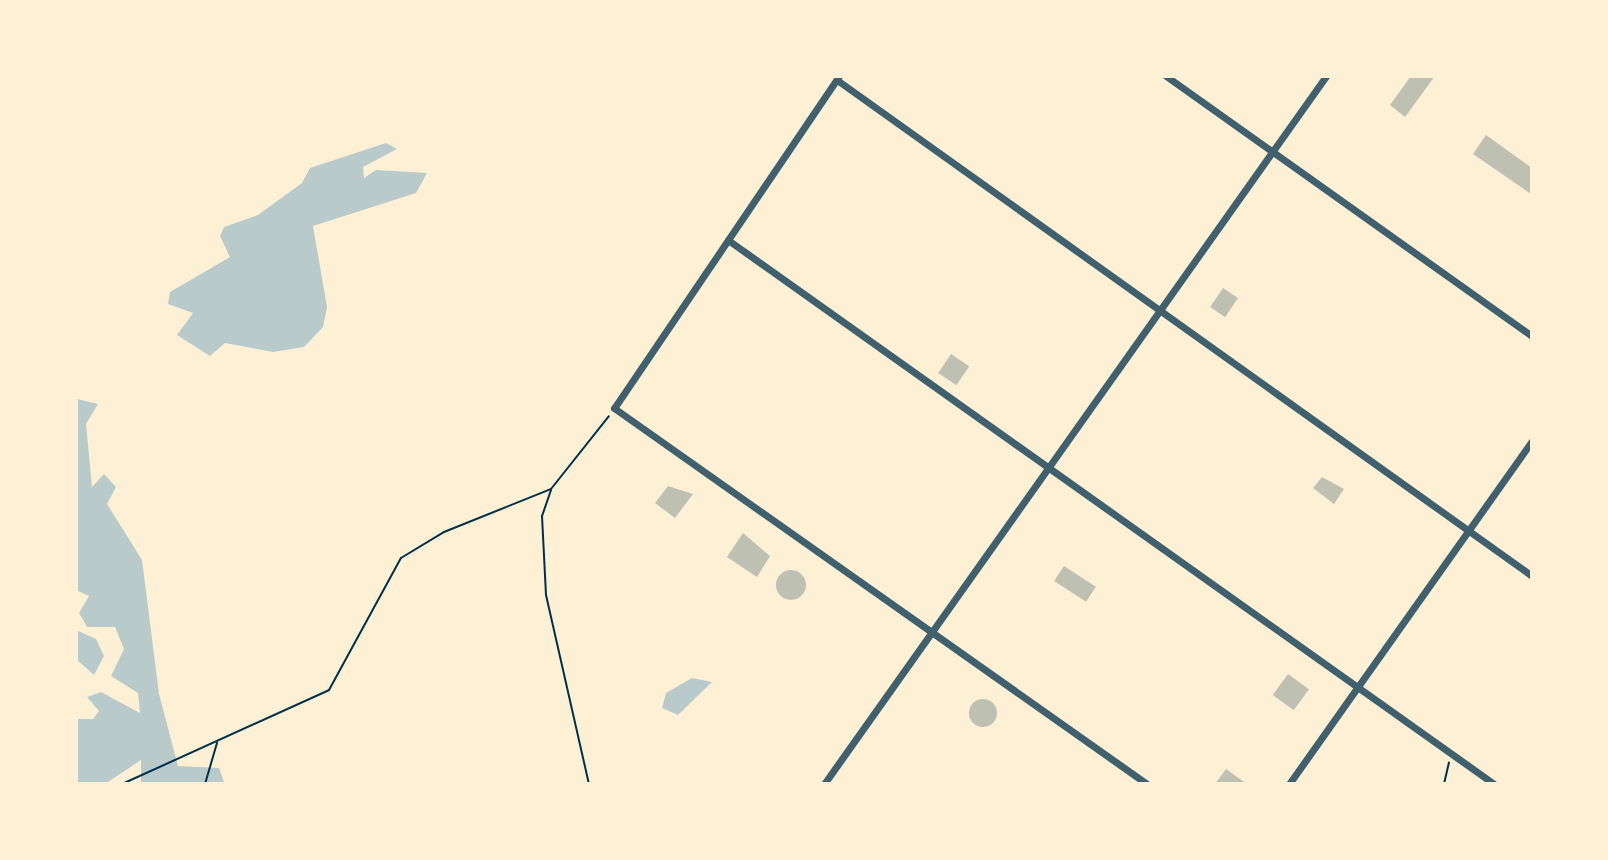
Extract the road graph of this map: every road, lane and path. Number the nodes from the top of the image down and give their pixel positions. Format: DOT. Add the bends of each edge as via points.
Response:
graph roads {
  1 [pos="1166,76"];
  2 [pos="1326,76"];
  3 [pos="838,78"];
  4 [pos="1272,152"];
  5 [pos="728,240"];
  6 [pos="1159,310"];
  7 [pos="1532,336"];
  8 [pos="614,408"];
  9 [pos="1532,441"];
  10 [pos="1048,467"];
  11 [pos="551,489"];
  12 [pos="1468,531"];
  13 [pos="1532,576"];
  14 [pos="930,632"];
  15 [pos="1357,687"];
  16 [pos="221,739"];
  17 [pos="1451,754"];
  18 [pos="133,776"];
  19 [pos="122,784"];
  20 [pos="132,784"];
  21 [pos="205,784"];
  22 [pos="589,784"];
  23 [pos="824,784"];
  24 [pos="1147,784"];
  25 [pos="1289,784"];
  26 [pos="1444,784"];
  27 [pos="1494,784"];
  1 -- 4 [label="street"];
  2 -- 4 [label="street"];
  3 -- 5 [label="street"];
  3 -- 6 [label="street"];
  4 -- 6 [label="street"];
  4 -- 7 [label="street"];
  5 -- 8 [label="street"];
  5 -- 10 [label="street"];
  6 -- 10 [label="street"];
  6 -- 12 [label="street"];
  8 -- 11 [label="path" via="575,468"];
  8 -- 14 [label="street"];
  9 -- 12 [label="street"];
  10 -- 14 [label="street"];
  10 -- 15 [label="street"];
  11 -- 16 [label="path" via="414,548 393,569 329,690"];
  11 -- 22 [label="path" via="542,516 546,595"];
  12 -- 13 [label="street"];
  12 -- 15 [label="street"];
  14 -- 23 [label="street"];
  14 -- 24 [label="street"];
  15 -- 17 [label="street"];
  15 -- 25 [label="street"];
  16 -- 18 [label="path"];
  16 -- 21 [label="path" via="208,755"];
  17 -- 26 [label="path"];
  17 -- 27 [label="street"];
  18 -- 19 [label="path"];
  18 -- 20 [label="path"];
}
